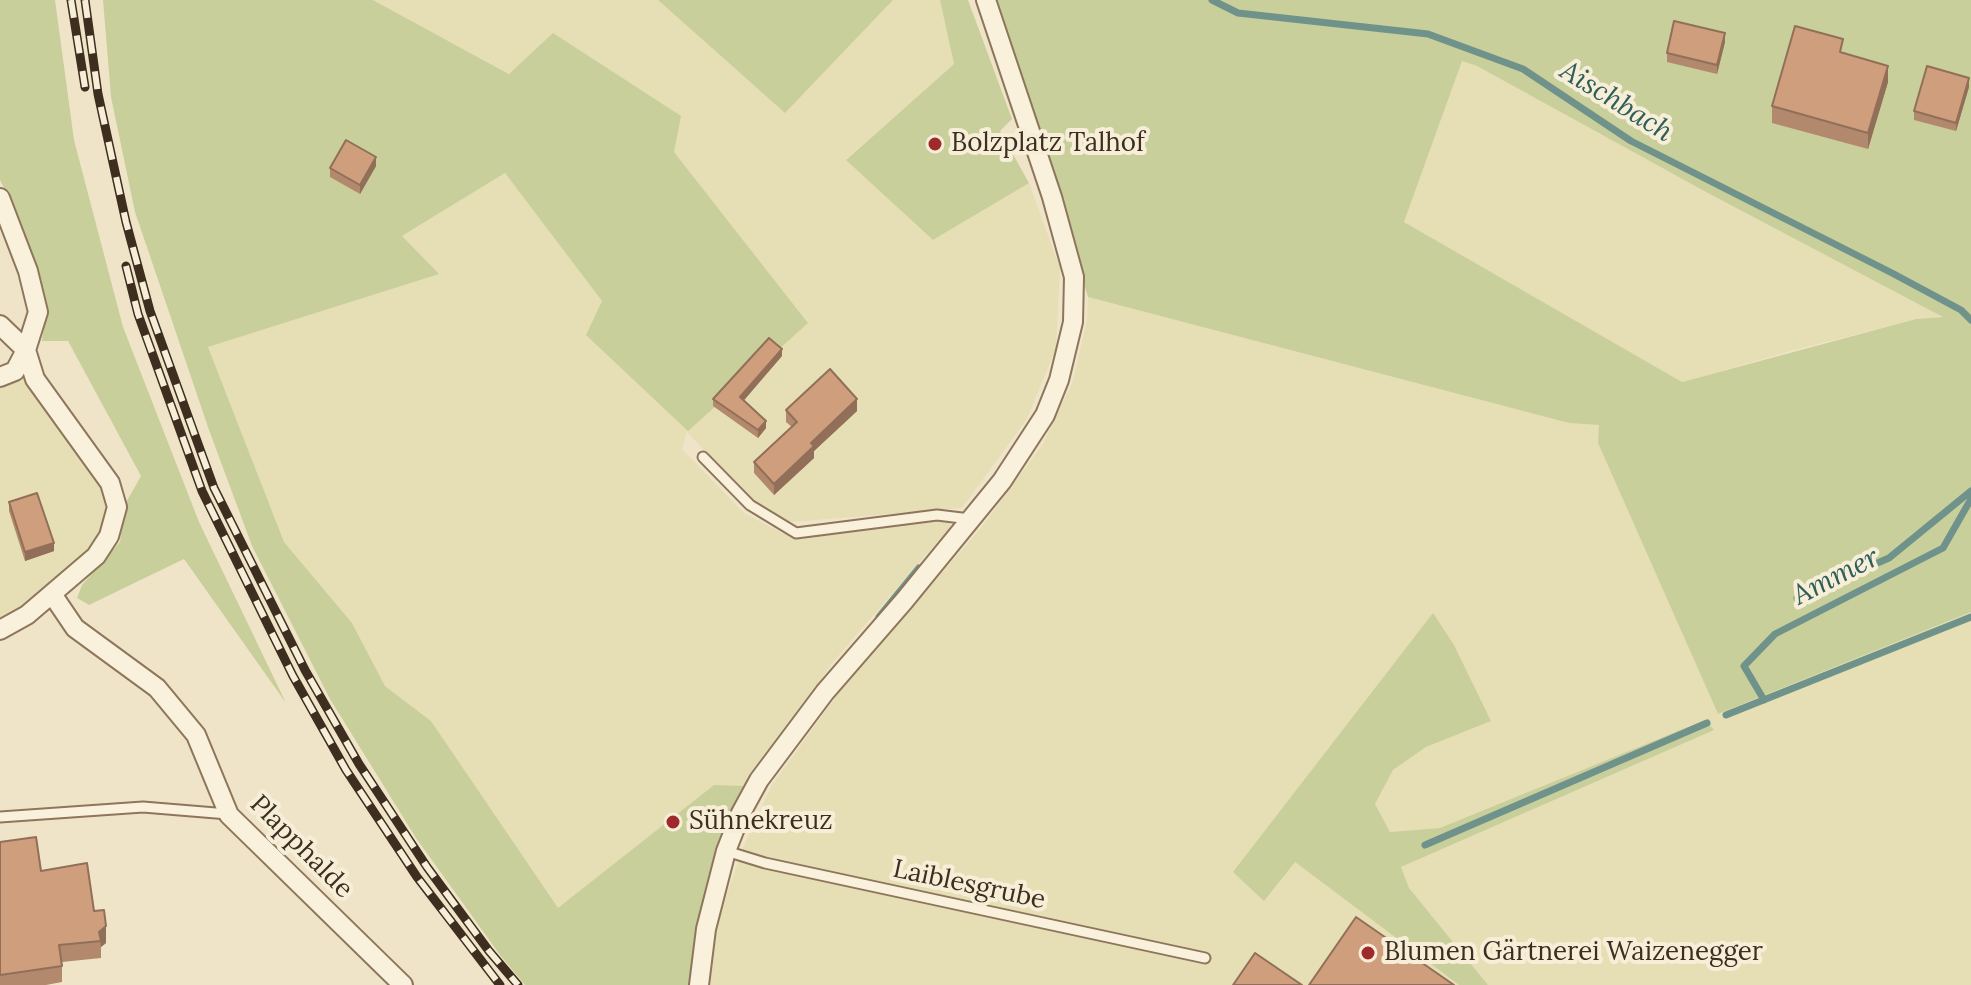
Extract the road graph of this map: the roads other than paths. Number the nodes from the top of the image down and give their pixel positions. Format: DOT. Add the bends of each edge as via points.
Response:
graph roads {
  1 [pos="986,0"];
  2 [pos="0,198"];
  3 [pos="0,325"];
  4 [pos="26,350"];
  5 [pos="0,377"];
  6 [pos="703,457"];
  7 [pos="972,520"];
  8 [pos="52,594"];
  9 [pos="27,615"];
  10 [pos="0,630"];
  11 [pos="0,637"];
  12 [pos="229,815"];
  13 [pos="0,817"];
  14 [pos="726,851"];
  15 [pos="1205,958"];
  16 [pos="403,985"];
  17 [pos="699,985"];
  1 -- 7 [label="street" via="1064,234 1075,299 1068,347 1045,415"];
  2 -- 4 [label="street" via="38,312"];
  3 -- 4 [label="street"];
  4 -- 5 [label="street" via="15,371"];
  4 -- 8 [label="street" via="35,379 110,483 117,507 109,536 96,556"];
  6 -- 7 [label="lane" via="750,505 796,533 937,515"];
  7 -- 14 [label="street" via="791,735 759,780"];
  8 -- 9 [label="street"];
  8 -- 12 [label="street, Plapphalde" via="75,628 157,688 196,735"];
  9 -- 10 [label="street"];
  9 -- 11 [label="lane"];
  12 -- 13 [label="lane" via="143,807"];
  12 -- 16 [label="street, Plapphalde"];
  14 -- 15 [label="lane, Laiblesgrube"];
  14 -- 17 [label="street" via="706,929"];
}
